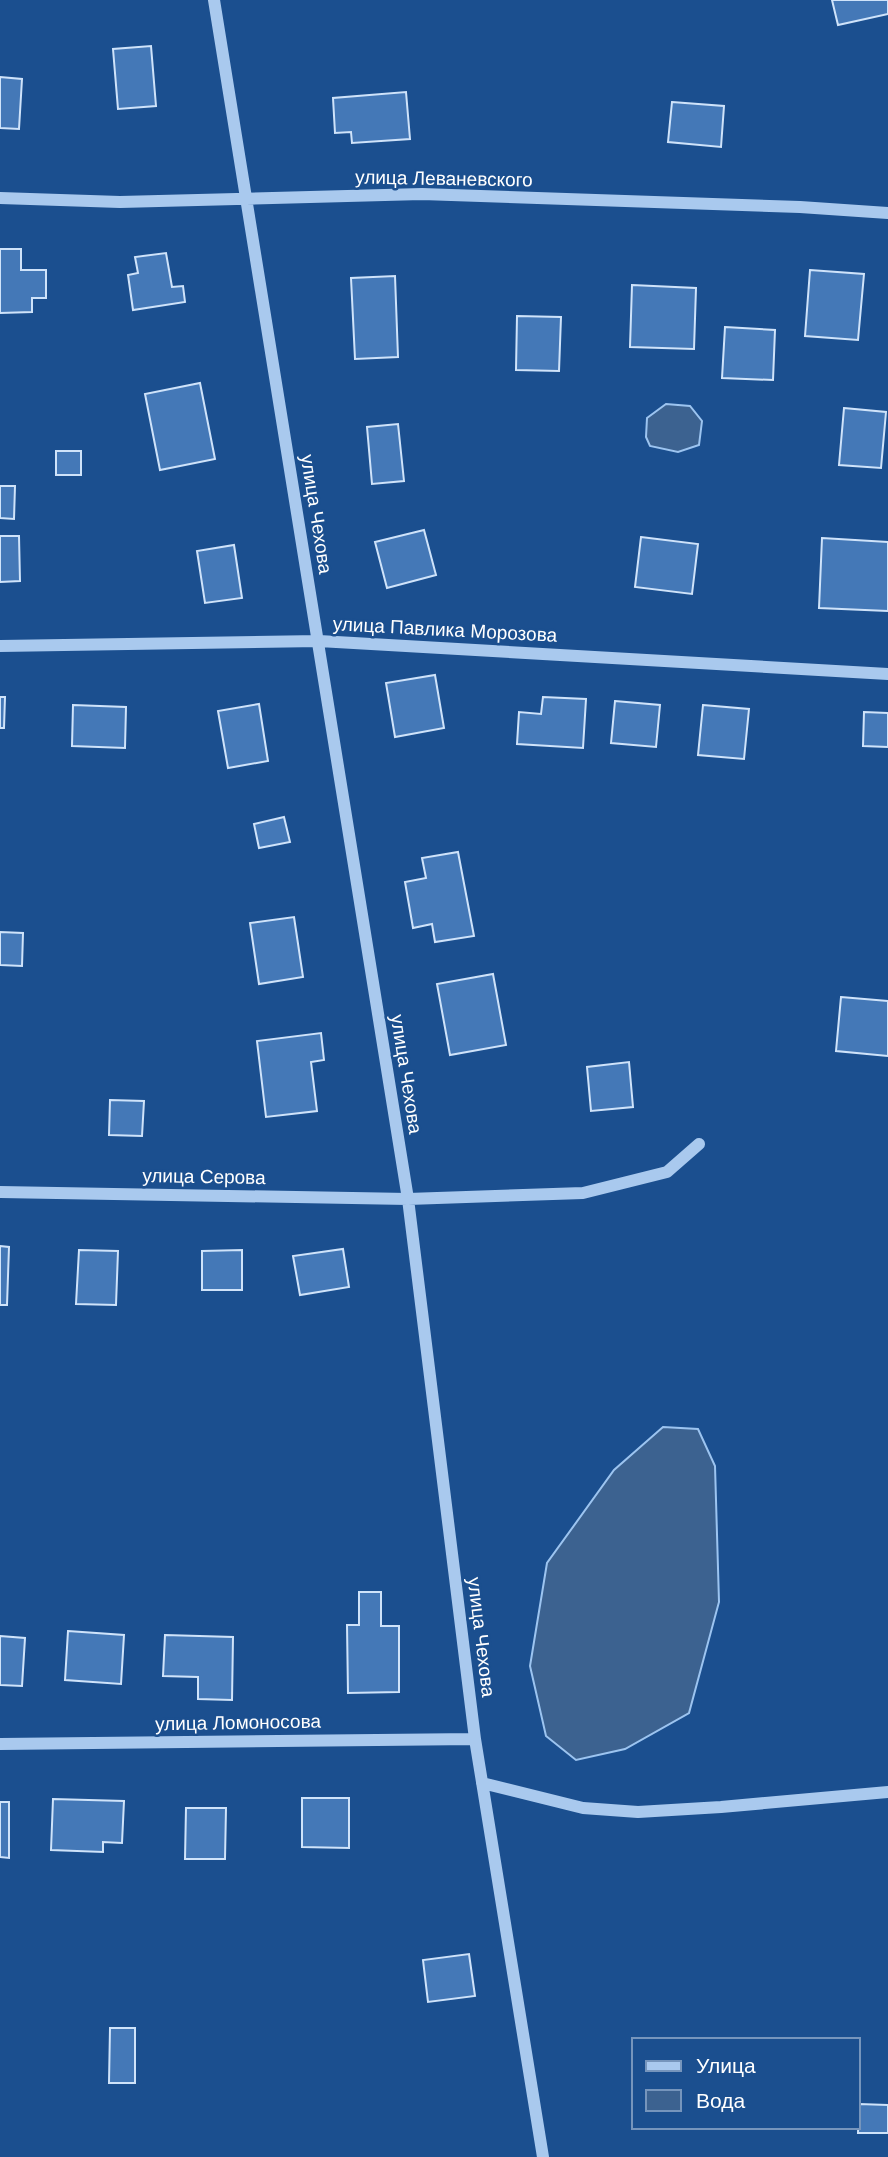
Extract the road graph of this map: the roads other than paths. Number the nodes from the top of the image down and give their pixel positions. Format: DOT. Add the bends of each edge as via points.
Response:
graph roads {
  1 [pos="214,0"];
  2 [pos="246,197"];
  3 [pos="0,198"];
  4 [pos="888,213"];
  5 [pos="319,641"];
  6 [pos="0,646"];
  7 [pos="888,674"];
  8 [pos="699,1144"];
  9 [pos="0,1192"];
  10 [pos="408,1199"];
  11 [pos="475,1739"];
  12 [pos="0,1744"];
  13 [pos="482,1783"];
  14 [pos="888,1792"];
  15 [pos="543,2157"];
  1 -- 2 [label="street, улица Чехова"];
  2 -- 3 [label="street, улица Леваневского" via="120,202"];
  2 -- 4 [label="street, улица Леваневского" via="422,194"];
  2 -- 5 [label="street, улица Чехова"];
  5 -- 6 [label="street, улица Павлика Морозова"];
  5 -- 7 [label="street, улица Павлика Морозова"];
  5 -- 10 [label="street, улица Чехова"];
  8 -- 10 [label="street, улица Серова" via="667,1172 583,1194"];
  9 -- 10 [label="street, улица Серова"];
  10 -- 11 [label="street, улица Чехова"];
  11 -- 12 [label="street, улица Ломоносова"];
  11 -- 13 [label="street, улица Чехова"];
  13 -- 14 [label="street" via="583,1808 638,1812"];
  13 -- 15 [label="street, улица Чехова"];
}
